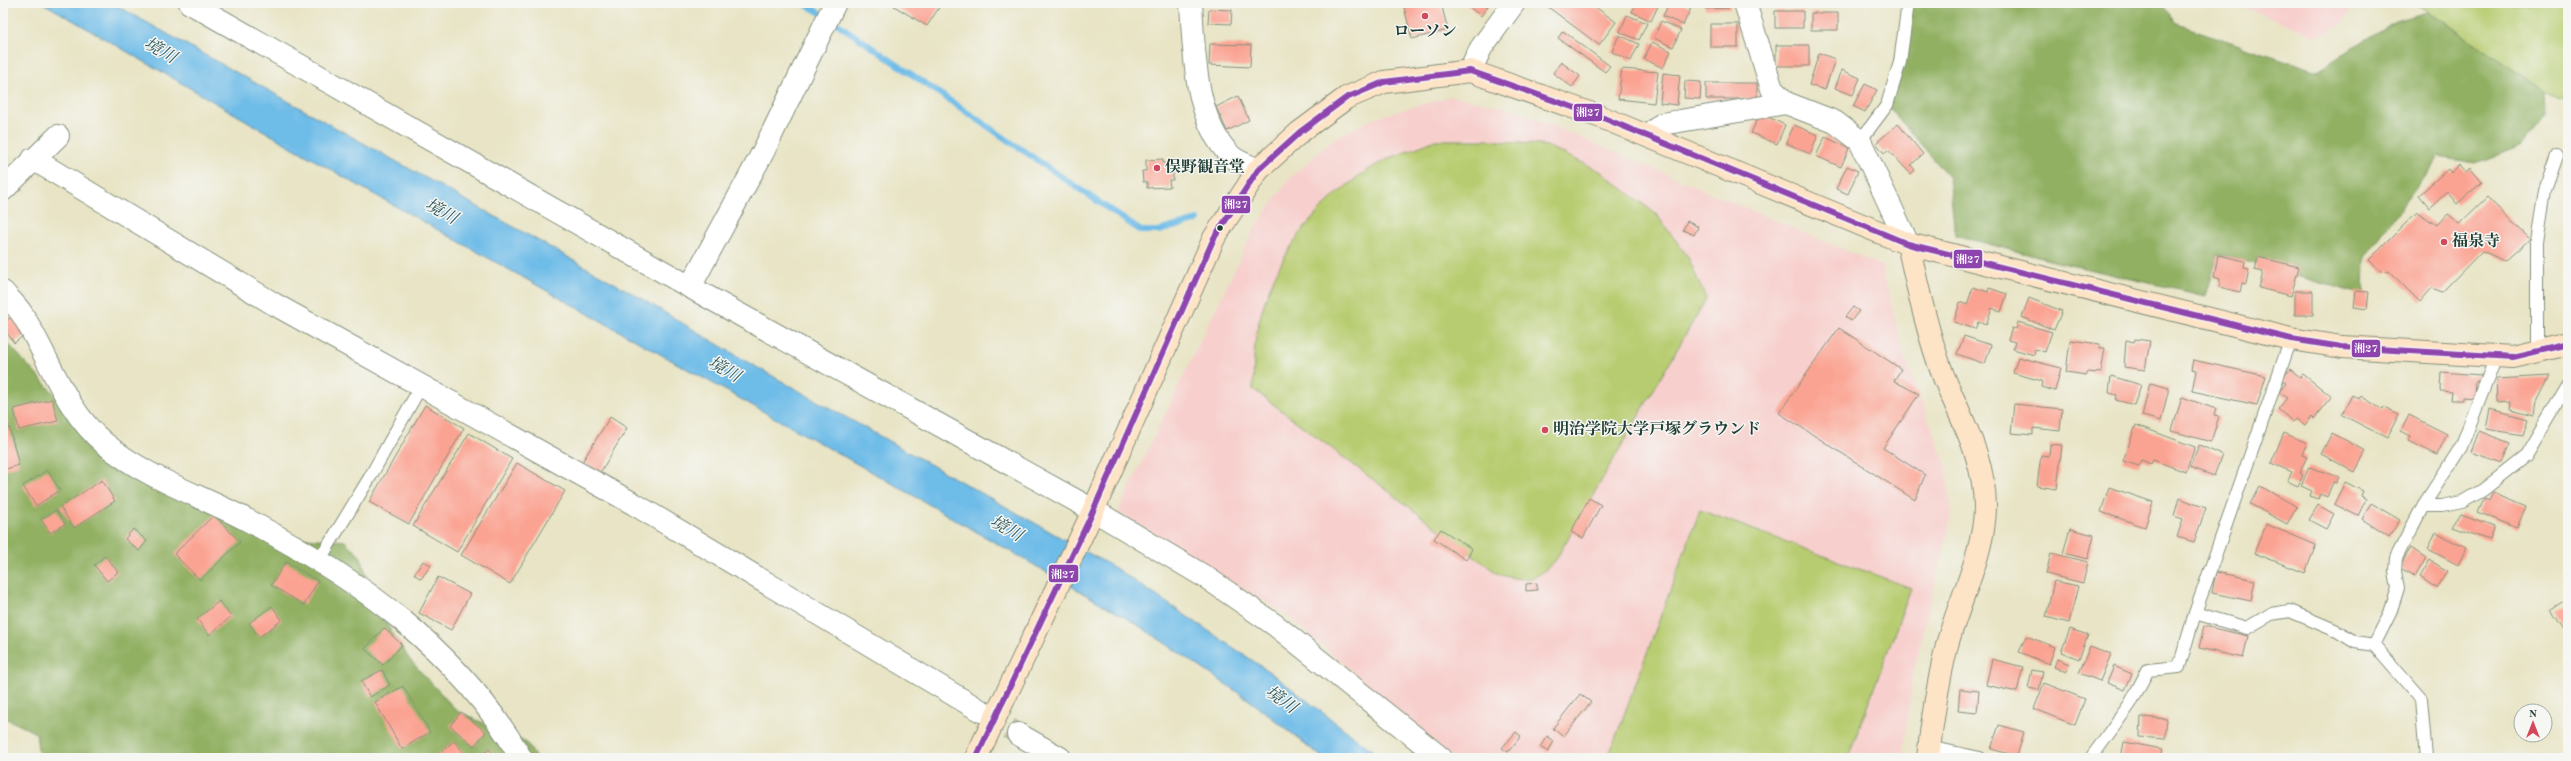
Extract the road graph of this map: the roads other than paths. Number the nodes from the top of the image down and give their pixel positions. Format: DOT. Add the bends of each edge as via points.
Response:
graph roads {
  1 [pos="190,3"];
  2 [pos="1191,3"];
  3 [pos="1514,3"];
  4 [pos="1745,3"];
  5 [pos="1908,3"];
  6 [pos="832,10"];
  7 [pos="1470,71"];
  8 [pos="1786,103"];
  9 [pos="58,136"];
  10 [pos="1648,136"];
  11 [pos="1860,141"];
  12 [pos="2557,156"];
  13 [pos="33,159"];
  14 [pos="1258,170"];
  15 [pos="3,190"];
  16 [pos="1908,244"];
  17 [pos="690,287"];
  18 [pos="3,292"];
  19 [pos="2291,339"];
  20 [pos="2567,345"];
  21 [pos="2537,353"];
  22 [pos="2496,357"];
  23 [pos="2568,385"];
  24 [pos="421,386"];
  25 [pos="2423,506"];
  26 [pos="1091,515"];
  27 [pos="319,561"];
  28 [pos="2195,613"];
  29 [pos="2374,645"];
  30 [pos="981,711"];
  31 [pos="1018,734"];
  32 [pos="1929,753"];
  33 [pos="521,758"];
  34 [pos="976,758"];
  35 [pos="1060,758"];
  36 [pos="1440,758"];
  37 [pos="1980,758"];
  38 [pos="2091,758"];
  39 [pos="2426,758"];
  1 -- 17 [label="street"];
  2 -- 14 [label="street" via="1204,112 1220,144 1233,157"];
  3 -- 7 [label="street" via="1481,48"];
  4 -- 8 [label="street" via="1772,89"];
  5 -- 11 [label="lane" via="1900,62 1887,105"];
  6 -- 17 [label="street" via="763,152"];
  7 -- 10 [label="main road"];
  7 -- 14 [label="main road" via="1384,82 1346,98 1300,132"];
  8 -- 10 [label="street" via="1662,124"];
  8 -- 11 [label="street" via="1835,122"];
  9 -- 13 [label="street"];
  10 -- 16 [label="main road"];
  11 -- 16 [label="street"];
  12 -- 21 [label="lane" via="2545,190 2537,241"];
  13 -- 15 [label="street"];
  13 -- 24 [label="street" via="274,304"];
  14 -- 26 [label="main road" via="1214,238"];
  16 -- 19 [label="main road"];
  16 -- 32 [label="main road" via="1926,326 1944,375 1975,445 1983,478 1985,507 1981,540 1947,645"];
  17 -- 26 [label="street"];
  18 -- 27 [label="street" via="21,312 74,410 103,443 141,470 248,521"];
  19 -- 22 [label="main road" via="2342,347"];
  19 -- 28 [label="lane"];
  20 -- 21 [label="main road"];
  21 -- 22 [label="main road"];
  22 -- 25 [label="lane" via="2461,447"];
  23 -- 25 [label="lane" via="2526,456 2483,490 2462,502"];
  24 -- 27 [label="lane"];
  24 -- 30 [label="street" via="634,504"];
  25 -- 29 [label="lane" via="2396,558 2398,588 2390,613"];
  26 -- 34 [label="main road"];
  26 -- 36 [label="street" via="1207,578 1276,625"];
  27 -- 33 [label="street" via="429,642 461,674 509,736"];
  28 -- 29 [label="lane" via="2247,628 2271,614 2290,611 2337,631 2355,642"];
  28 -- 38 [label="lane" via="2179,667 2148,670 2130,704"];
  29 -- 39 [label="lane" via="2421,699"];
  31 -- 35 [label="street"];
  32 -- 37 [label="lane"];
}
